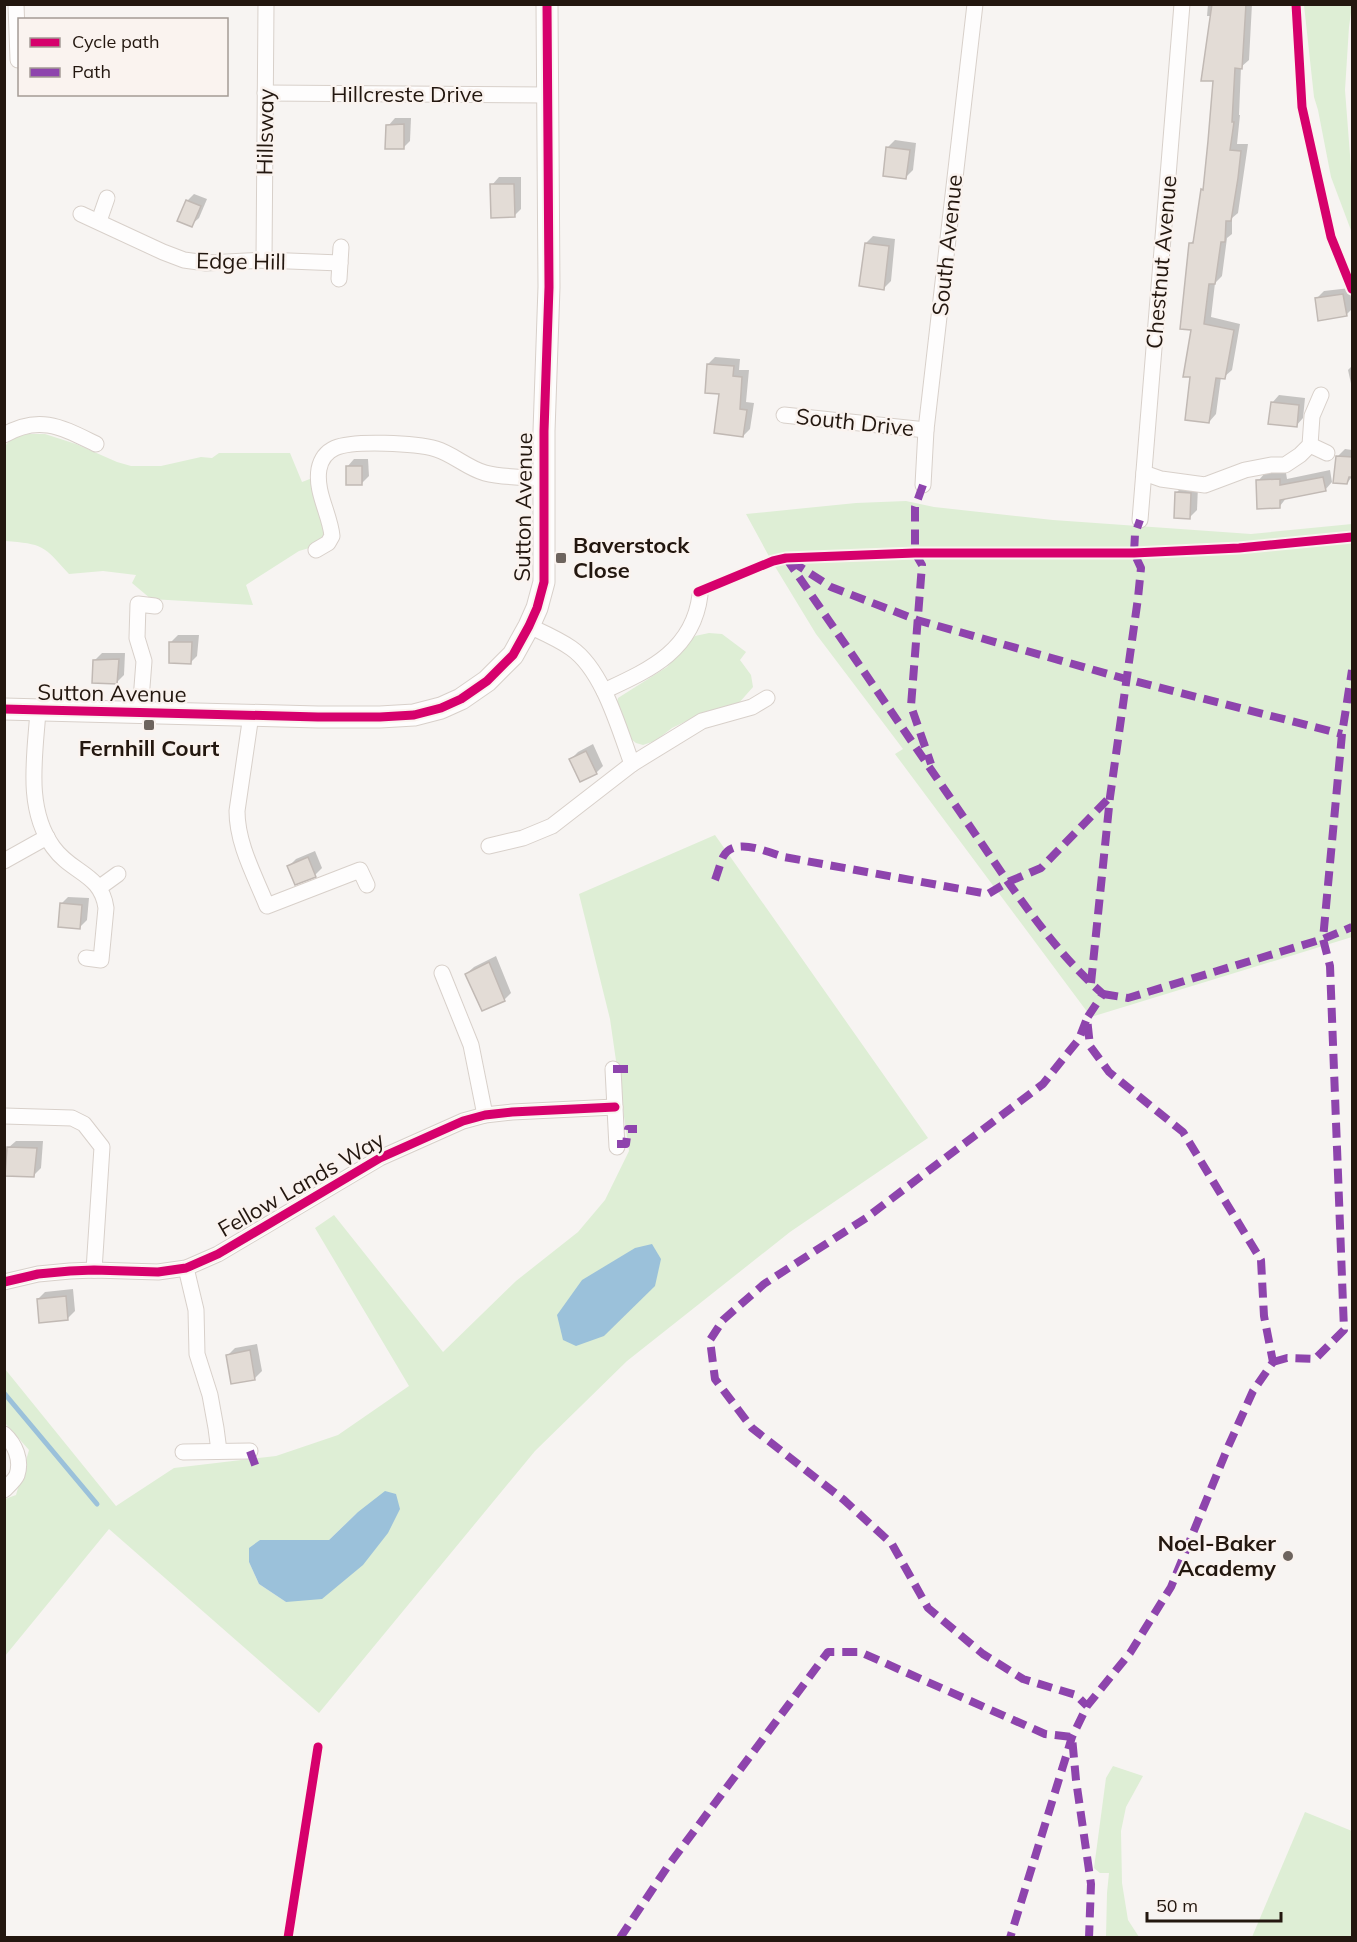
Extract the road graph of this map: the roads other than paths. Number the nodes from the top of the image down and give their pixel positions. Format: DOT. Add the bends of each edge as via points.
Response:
graph roads {
  1 [pos="16,4"];
  2 [pos="266,4"];
  3 [pos="547,4"];
  4 [pos="975,4"];
  5 [pos="1182,4"];
  6 [pos="18,60"];
  7 [pos="265,93"];
  8 [pos="548,94"];
  9 [pos="107,198"];
  10 [pos="81,214"];
  11 [pos="99,222"];
  12 [pos="341,247"];
  13 [pos="264,260"];
  14 [pos="339,264"];
  15 [pos="339,279"];
  16 [pos="1321,395"];
  17 [pos="784,415"];
  18 [pos="926,430"];
  19 [pos="4,435"];
  20 [pos="96,444"];
  21 [pos="1310,445"];
  22 [pos="1328,453"];
  23 [pos="1144,473"];
  24 [pos="545,478"];
  25 [pos="923,485"];
  26 [pos="1140,520"];
  27 [pos="316,550"];
  28 [pos="700,595"];
  29 [pos="155,606"];
  30 [pos="529,626"];
  31 [pos="604,691"];
  32 [pos="767,698"];
  33 [pos="4,709"];
  34 [pos="38,711"];
  35 [pos="140,713"];
  36 [pos="252,716"];
  37 [pos="632,764"];
  38 [pos="47,837"];
  39 [pos="489,846"];
  40 [pos="4,861"];
  41 [pos="118,874"];
  42 [pos="367,885"];
  43 [pos="100,887"];
  44 [pos="86,958"];
  45 [pos="442,973"];
  46 [pos="613,1069"];
  47 [pos="615,1107"];
  48 [pos="485,1115"];
  49 [pos="4,1116"];
  50 [pos="617,1147"];
  51 [pos="186,1268"];
  52 [pos="94,1270"];
  53 [pos="4,1282"];
  54 [pos="4,1434"];
  55 [pos="219,1450"];
  56 [pos="250,1450"];
  57 [pos="183,1452"];
  58 [pos="4,1490"];
  1 -- 6 [label="street"];
  2 -- 7 [label="street, Hillsway"];
  3 -- 8 [label="street, Sutton Avenue"];
  4 -- 18 [label="street, South Avenue"];
  5 -- 23 [label="street, Chestnut Avenue"];
  7 -- 8 [label="street, Hillcreste Drive"];
  7 -- 13 [label="street, Hillsway"];
  8 -- 24 [label="street, Sutton Avenue"];
  9 -- 11 [label="street"];
  10 -- 11 [label="street, Edge Hill"];
  11 -- 13 [label="street, Edge Hill" via="184,260"];
  12 -- 14 [label="street"];
  13 -- 14 [label="street, Edge Hill"];
  14 -- 15 [label="street"];
  16 -- 21 [label="street" via="1312,416"];
  17 -- 18 [label="street, South Drive"];
  18 -- 25 [label="street, South Avenue"];
  19 -- 20 [label="street" via="46,423"];
  21 -- 22 [label="street"];
  21 -- 23 [label="street" via="1285,465 1245,470 1206,485"];
  23 -- 26 [label="street, Chestnut Avenue"];
  24 -- 27 [label="street" via="483,472 426,447 336,447 327,452 319,470 332,536"];
  24 -- 30 [label="street, Sutton Avenue" via="544,582"];
  28 -- 31 [label="street" via="694,623 679,645 646,671"];
  29 -- 35 [label="street" via="138,604 137,638 144,661"];
  30 -- 31 [label="street" via="573,649"];
  30 -- 36 [label="street, Sutton Avenue" via="513,655 487,681 461,699 429,712 380,717"];
  31 -- 37 [label="street"];
  32 -- 37 [label="street" via="744,710 702,721"];
  33 -- 34 [label="street, Sutton Avenue"];
  34 -- 35 [label="street, Sutton Avenue"];
  34 -- 38 [label="street" via="35,792 37,814"];
  35 -- 36 [label="street, Sutton Avenue"];
  36 -- 42 [label="street" via="237,822 267,906 360,870"];
  37 -- 39 [label="street" via="552,826"];
  38 -- 40 [label="street"];
  38 -- 43 [label="street" via="68,863"];
  41 -- 43 [label="street"];
  43 -- 44 [label="street" via="106,908 101,960"];
  45 -- 48 [label="street" via="471,1045"];
  46 -- 47 [label="street"];
  47 -- 48 [label="street, Fellow Lands Way"];
  47 -- 50 [label="street"];
  48 -- 51 [label="street, Fellow Lands Way" via="380,1158 218,1254"];
  49 -- 52 [label="street" via="72,1118 84,1124 102,1147"];
  51 -- 52 [label="street, Fellow Lands Way" via="158,1272"];
  51 -- 55 [label="street" via="196,1310 197,1354 210,1395"];
  52 -- 53 [label="street, Fellow Lands Way" via="38,1274"];
  54 -- 58 [label="street" via="19,1459 17,1476"];
  55 -- 56 [label="street"];
  55 -- 57 [label="street"];
}
